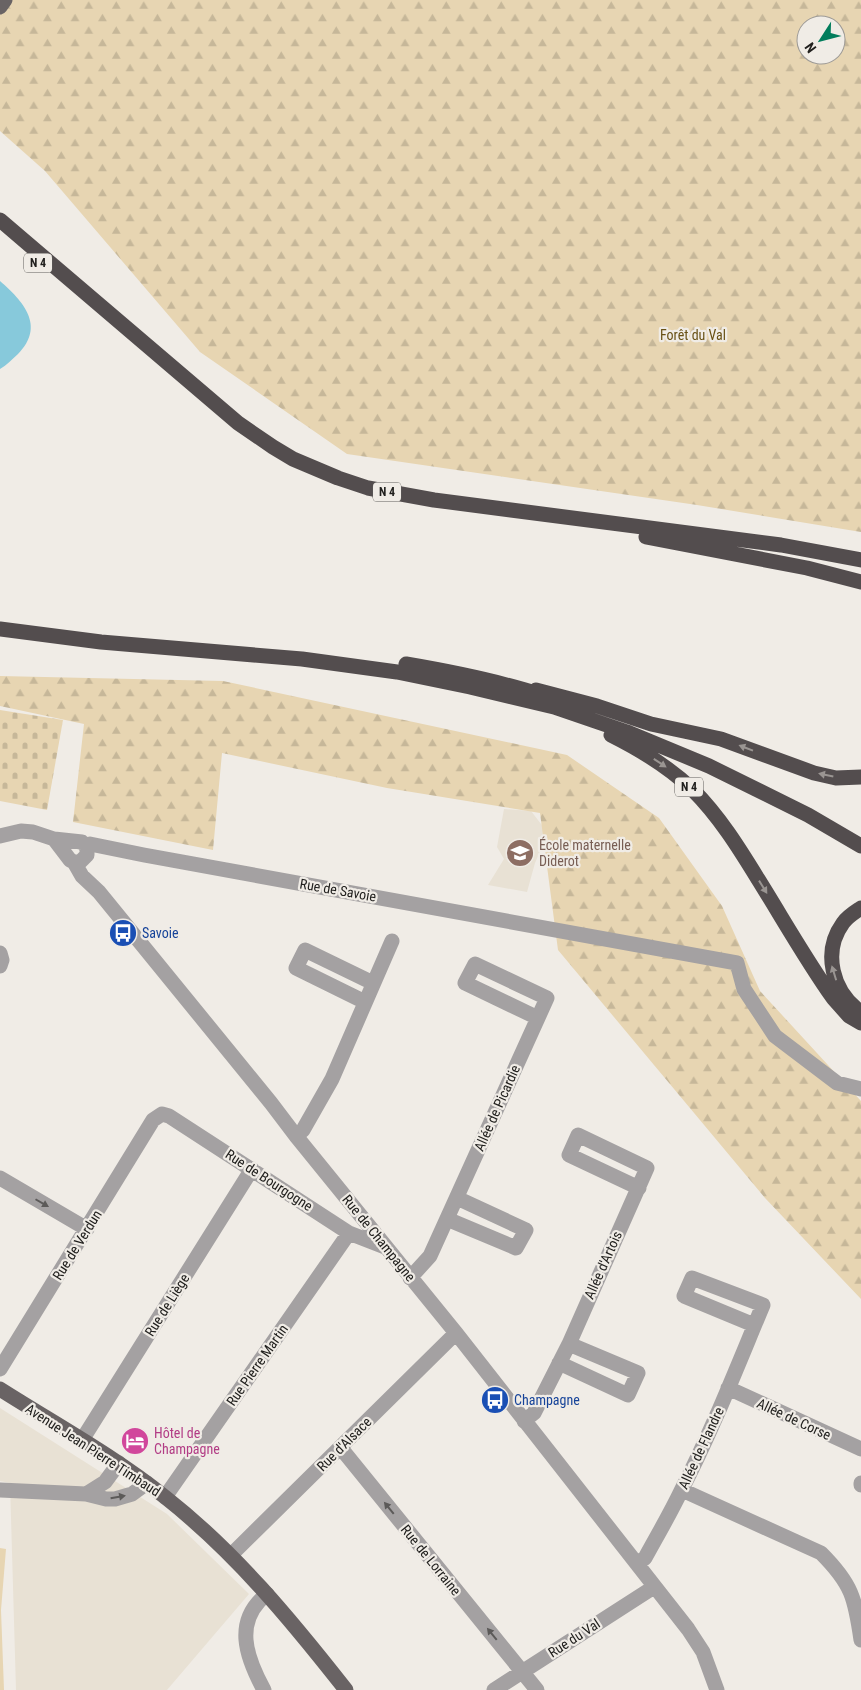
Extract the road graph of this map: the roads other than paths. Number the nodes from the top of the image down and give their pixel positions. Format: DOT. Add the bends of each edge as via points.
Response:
graph roads {
  1 [pos="5,0"];
  2 [pos="0,7"];
  3 [pos="0,220"];
  4 [pos="0,231"];
  5 [pos="646,537"];
  6 [pos="861,560"];
  7 [pos="861,570"];
  8 [pos="861,582"];
  9 [pos="0,629"];
  10 [pos="468,681"];
  11 [pos="861,777"];
  12 [pos="861,835"];
  13 [pos="0,836"];
  14 [pos="861,846"];
  15 [pos="79,853"];
  16 [pos="861,908"];
  17 [pos="392,941"];
  18 [pos="0,953"];
  19 [pos="0,966"];
  20 [pos="373,983"];
  21 [pos="365,1002"];
  22 [pos="861,1012"];
  23 [pos="538,1018"];
  24 [pos="861,1023"];
  25 [pos="861,1089"];
  26 [pos="153,1120"];
  27 [pos="296,1136"];
  28 [pos="252,1169"];
  29 [pos="0,1178"];
  30 [pos="639,1188"];
  31 [pos="457,1198"];
  32 [pos="447,1219"];
  33 [pos="87,1229"];
  34 [pos="349,1232"];
  35 [pos="387,1247"];
  36 [pos="410,1278"];
  37 [pos="754,1325"];
  38 [pos="456,1333"];
  39 [pos="569,1344"];
  40 [pos="559,1363"];
  41 [pos="0,1369"];
  42 [pos="728,1388"];
  43 [pos="0,1389"];
  44 [pos="524,1421"];
  45 [pos="82,1440"];
  46 [pos="340,1447"];
  47 [pos="861,1449"];
  48 [pos="119,1464"];
  49 [pos="147,1483"];
  50 [pos="0,1490"];
  51 [pos="682,1490"];
  52 [pos="86,1494"];
  53 [pos="165,1497"];
  54 [pos="231,1555"];
  55 [pos="637,1564"];
  56 [pos="654,1587"];
  57 [pos="267,1594"];
  58 [pos="861,1640"];
  59 [pos="522,1672"];
  60 [pos="264,1690"];
  61 [pos="346,1690"];
  62 [pos="494,1690"];
  63 [pos="537,1690"];
  64 [pos="718,1690"];
  1 -- 2 [label="main road"];
  3 -- 6 [label="highway, N 4" via="238,423 311,468 368,488 409,496 781,545"];
  4 -- 5 [label="highway, N 4" via="233,430 296,470 338,488 385,499"];
  5 -- 7 [label="highway, N 4" via="786,555"];
  5 -- 8 [label="highway, N 4" via="807,568"];
  9 -- 10 [label="highway, N 4" via="101,632 302,649"];
  11 -- 10 [label="highway, N 4, one-way" via="836,778 814,773 721,739 650,724 534,689"];
  10 -- 12 [label="highway, N 4" via="516,687 629,724 712,757"];
  10 -- 14 [label="highway, N 4" via="627,732 709,766 808,815"];
  10 -- 24 [label="highway, N 4, one-way" via="598,729 638,749 693,790 715,814 740,850 832,998"];
  13 -- 15 [label="street, Rue de Savoie" via="33,832"];
  15 -- 25 [label="street, Rue de Savoie" via="92,854 107,847 737,962 744,989 775,1036 837,1083"];
  15 -- 27 [label="street, Rue de Champagne" via="99,892"];
  22 -- 16 [label="highway, one-way" via="841,992 831,960 833,945 843,922"];
  17 -- 20 [label="street"];
  18 -- 19 [label="street"];
  20 -- 21 [label="street"];
  20 -- 21 [label="street" via="305,950 296,968"];
  21 -- 27 [label="street" via="332,1079 303,1130"];
  23 -- 23 [label="street, Allée de Picardie" via="465,983 475,964 547,998"];
  23 -- 31 [label="street, Allée de Picardie"];
  26 -- 28 [label="street, Rue de Bourgogne" via="162,1114 169,1116"];
  26 -- 33 [label="street, Rue de Verdun"];
  27 -- 35 [label="street, Rue de Champagne"];
  28 -- 34 [label="street, Rue de Bourgogne"];
  28 -- 45 [label="street, Rue de Liège"];
  29 -- 33 [label="street, one-way"];
  30 -- 30 [label="street, Allée d'Artois" via="647,1168 578,1135 569,1155"];
  30 -- 39 [label="street, Allée d'Artois"];
  31 -- 32 [label="street, Allée de Picardie"];
  31 -- 32 [label="street" via="526,1230 516,1248"];
  32 -- 36 [label="street, Allée de Picardie" via="430,1256"];
  33 -- 41 [label="street, Rue de Verdun"];
  34 -- 35 [label="street, Rue de Bourgogne"];
  34 -- 53 [label="street, Rue Pierre Martin"];
  35 -- 36 [label="street, Rue de Champagne"];
  36 -- 38 [label="street, Rue de Champagne"];
  37 -- 37 [label="street, Allée de Flandre" via="684,1296 692,1278 762,1306"];
  37 -- 42 [label="street, Allée de Flandre"];
  38 -- 44 [label="street, Rue de Champagne"];
  38 -- 46 [label="street, Rue d'Alsace"];
  39 -- 40 [label="street, Allée d'Artois"];
  39 -- 40 [label="street" via="638,1373 628,1394"];
  40 -- 44 [label="street, Allée d'Artois" via="534,1414"];
  42 -- 47 [label="street, Allée de Corse"];
  42 -- 51 [label="street, Allée de Flandre"];
  43 -- 45 [label="main road, Avenue Jean Pierre Timbaud"];
  44 -- 55 [label="street, Rue de Champagne"];
  45 -- 48 [label="main road, Avenue Jean Pierre Timbaud"];
  46 -- 54 [label="street, Rue d'Alsace"];
  59 -- 46 [label="street, Rue de Lorraine, one-way"];
  48 -- 49 [label="main road, Avenue Jean Pierre Timbaud"];
  48 -- 52 [label="street" via="105,1482"];
  52 -- 49 [label="street, one-way" via="115,1499 132,1494"];
  49 -- 53 [label="main road, Avenue Jean Pierre Timbaud"];
  50 -- 52 [label="street"];
  51 -- 55 [label="street, Allée de Flandre" via="645,1558"];
  51 -- 58 [label="street" via="821,1553 847,1585 856,1606"];
  53 -- 54 [label="main road, Avenue Jean Pierre Timbaud"];
  54 -- 57 [label="main road, Avenue Jean Pierre Timbaud"];
  55 -- 56 [label="street, Rue de Champagne"];
  56 -- 59 [label="street, Rue du Val"];
  56 -- 64 [label="street, Rue de Champagne" via="703,1652"];
  57 -- 60 [label="street" via="252,1610 246,1626 250,1660"];
  57 -- 61 [label="main road, Avenue Jean Pierre Timbaud"];
  59 -- 62 [label="street, Rue du Val"];
  59 -- 63 [label="street, Rue de Lorraine"];
}
